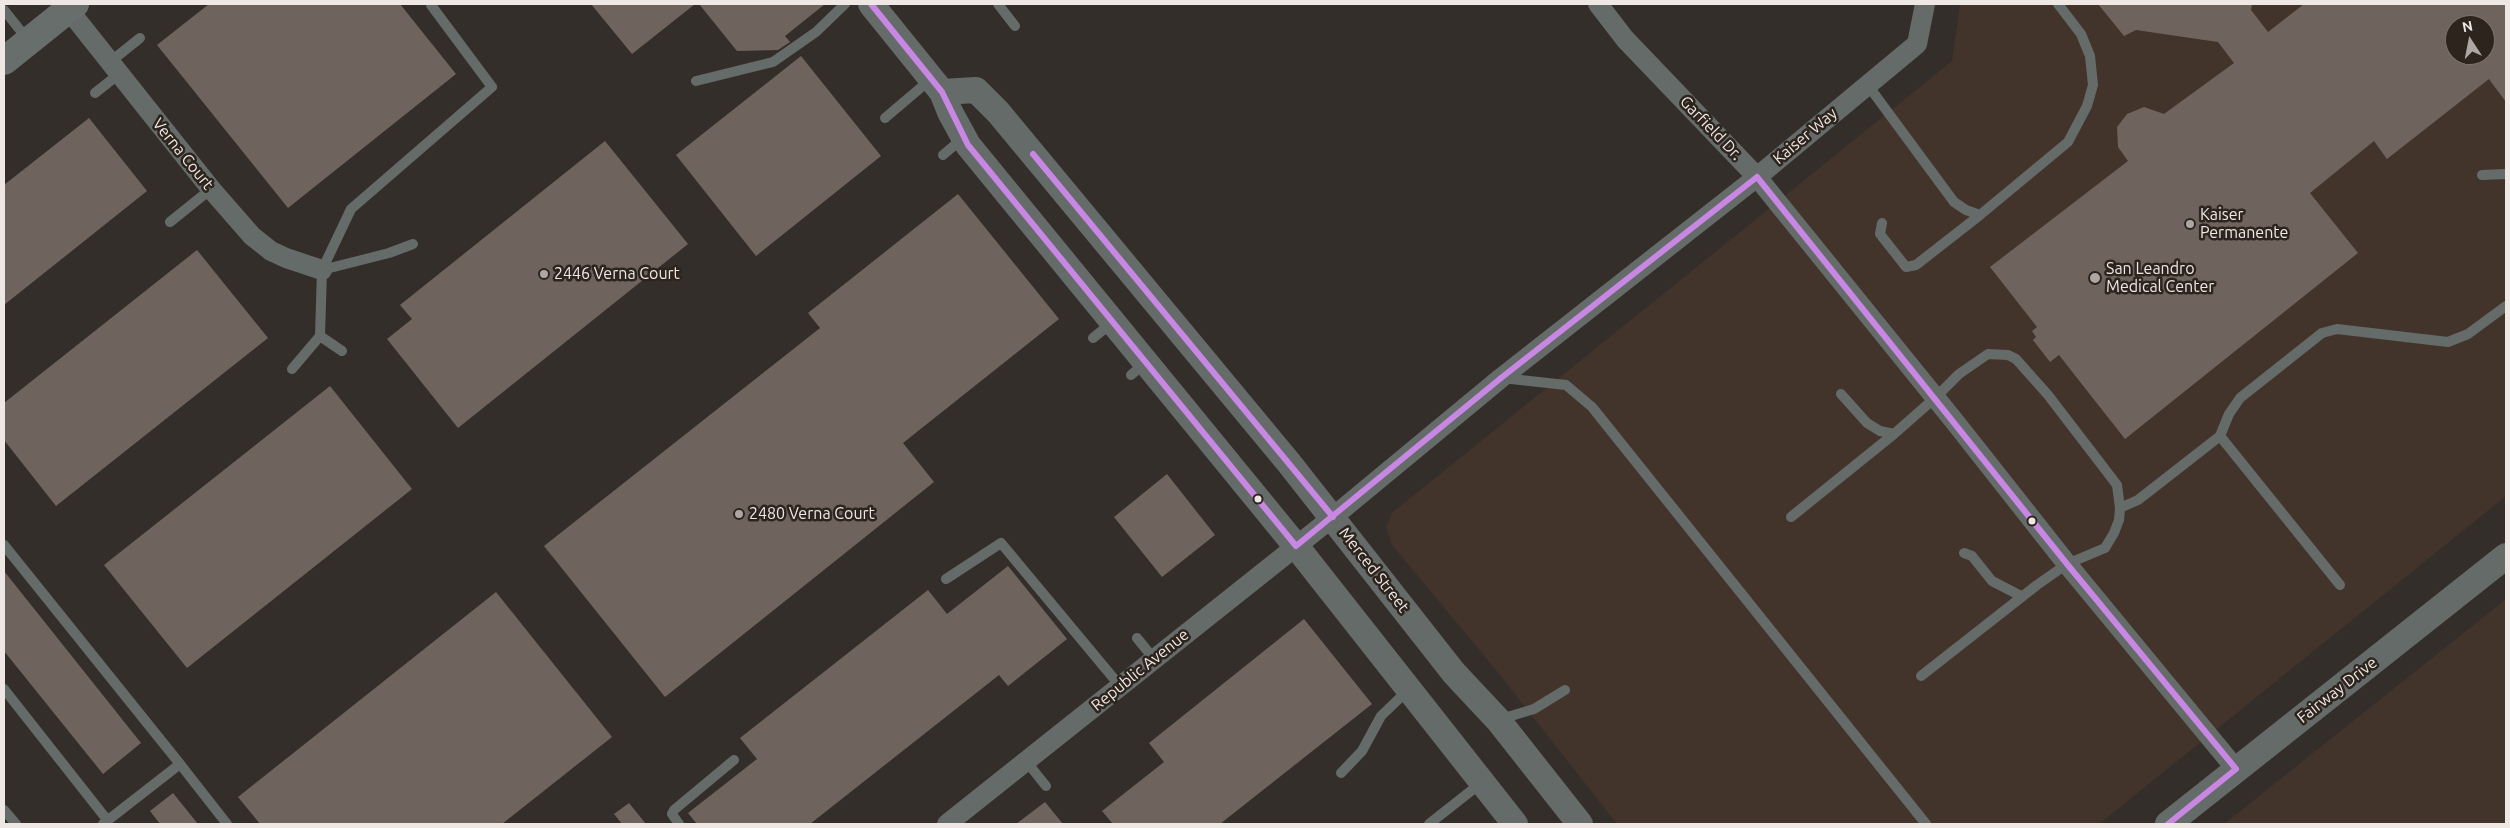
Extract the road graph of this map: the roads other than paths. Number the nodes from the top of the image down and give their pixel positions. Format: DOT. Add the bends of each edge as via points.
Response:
graph roads {
  1 [pos="845,4"];
  2 [pos="871,4"];
  3 [pos="998,4"];
  4 [pos="1598,4"];
  5 [pos="1925,4"];
  6 [pos="2058,4"];
  7 [pos="431,5"];
  8 [pos="71,6"];
  9 [pos="4,10"];
  10 [pos="1015,26"];
  11 [pos="140,38"];
  12 [pos="29,41"];
  13 [pos="4,61"];
  14 [pos="114,68"];
  15 [pos="696,81"];
  16 [pos="1867,84"];
  17 [pos="936,85"];
  18 [pos="95,93"];
  19 [pos="884,118"];
  20 [pos="964,138"];
  21 [pos="943,155"];
  22 [pos="2506,174"];
  23 [pos="2482,175"];
  24 [pos="1757,176"];
  25 [pos="211,189"];
  26 [pos="1980,215"];
  27 [pos="170,222"];
  28 [pos="1882,223"];
  29 [pos="412,244"];
  30 [pos="322,270"];
  31 [pos="2506,306"];
  32 [pos="1113,322"];
  33 [pos="320,336"];
  34 [pos="1093,338"];
  35 [pos="342,351"];
  36 [pos="292,369"];
  37 [pos="1501,378"];
  38 [pos="1841,394"];
  39 [pos="1936,397"];
  40 [pos="1894,434"];
  41 [pos="2220,436"];
  42 [pos="2120,508"];
  43 [pos="1333,517"];
  44 [pos="1791,517"];
  45 [pos="4,544"];
  46 [pos="1296,546"];
  47 [pos="1964,553"];
  48 [pos="2506,556"];
  49 [pos="2067,564"];
  50 [pos="946,579"];
  51 [pos="2340,585"];
  52 [pos="2021,596"];
  53 [pos="1137,638"];
  54 [pos="1154,659"];
  55 [pos="1921,676"];
  56 [pos="1120,686"];
  57 [pos="4,689"];
  58 [pos="1409,689"];
  59 [pos="1565,690"];
  60 [pos="1498,720"];
  61 [pos="734,760"];
  62 [pos="1026,761"];
  63 [pos="180,764"];
  64 [pos="2236,769"];
  65 [pos="1341,773"];
  66 [pos="1482,782"];
  67 [pos="1046,786"];
  68 [pos="4,810"];
  69 [pos="106,822"];
  70 [pos="953,823"];
  71 [pos="16,824"];
  72 [pos="226,824"];
  73 [pos="679,824"];
  74 [pos="1429,824"];
  75 [pos="1516,824"];
  76 [pos="1580,824"];
  77 [pos="1926,824"];
  78 [pos="2168,824"];
  1 -- 15 [label="lane" via="816,32 773,62"];
  2 -- 17 [label="street"];
  3 -- 10 [label="lane"];
  4 -- 24 [label="street, Garfield Dr." via="1625,39"];
  5 -- 16 [label="street, Kaiser Way" via="1917,44"];
  6 -- 26 [label="lane" via="2081,34 2090,56 2093,85 2087,106 2068,142"];
  7 -- 30 [label="lane" via="492,87 351,209"];
  8 -- 12 [label="main road"];
  8 -- 14 [label="street, Verna Court"];
  9 -- 12 [label="lane"];
  11 -- 14 [label="lane"];
  12 -- 13 [label="main road"];
  14 -- 18 [label="lane"];
  14 -- 25 [label="street, Verna Court"];
  16 -- 24 [label="street, Kaiser Way"];
  16 -- 26 [label="lane" via="1954,202"];
  17 -- 19 [label="lane"];
  17 -- 20 [label="street"];
  17 -- 43 [label="street, Merced Street" via="976,90 998,112"];
  20 -- 21 [label="lane"];
  20 -- 32 [label="street"];
  22 -- 23 [label="lane"];
  24 -- 37 [label="street, Kaiser Way"];
  24 -- 39 [label="street, Garfield Dr."];
  25 -- 27 [label="lane"];
  25 -- 30 [label="street, Verna Court" via="252,236 271,251"];
  26 -- 28 [label="lane" via="1916,265 1906,267 1880,234"];
  29 -- 30 [label="lane" via="389,254"];
  30 -- 33 [label="lane"];
  31 -- 41 [label="lane" via="2468,334 2448,342 2337,329 2322,333 2240,398"];
  32 -- 34 [label="lane"];
  32 -- 46 [label="street" via="1138,369"];
  33 -- 35 [label="lane"];
  33 -- 36 [label="lane"];
  37 -- 43 [label="street, Kaiser Way"];
  37 -- 77 [label="lane" via="1566,386 1592,407"];
  38 -- 40 [label="lane" via="1867,423 1880,431"];
  39 -- 40 [label="lane"];
  39 -- 42 [label="lane" via="1959,374 1988,354 2003,354 2016,359 2111,475 2119,493"];
  39 -- 49 [label="street, Garfield Dr."];
  40 -- 44 [label="lane"];
  41 -- 42 [label="lane" via="2138,500"];
  41 -- 51 [label="lane"];
  42 -- 49 [label="lane" via="2119,520 2105,548"];
  43 -- 46 [label="street, Republic Avenue"];
  43 -- 60 [label="street, Merced Street" via="1454,673"];
  45 -- 63 [label="lane"];
  46 -- 54 [label="street, Republic Avenue"];
  46 -- 58 [label="street"];
  47 -- 52 [label="lane" via="1972,556 1992,581"];
  48 -- 64 [label="street, Fairway Drive"];
  49 -- 52 [label="lane"];
  49 -- 64 [label="street, Garfield Dr."];
  50 -- 56 [label="lane" via="1001,542"];
  52 -- 55 [label="lane"];
  53 -- 54 [label="lane"];
  54 -- 56 [label="street, Republic Avenue"];
  56 -- 62 [label="street, Republic Avenue"];
  57 -- 69 [label="lane"];
  58 -- 65 [label="lane" via="1381,716 1362,751"];
  58 -- 66 [label="street"];
  59 -- 60 [label="lane" via="1534,709"];
  60 -- 76 [label="street, Merced Street"];
  61 -- 73 [label="lane" via="674,810 672,814"];
  62 -- 67 [label="lane"];
  62 -- 70 [label="street, Republic Avenue"];
  63 -- 69 [label="lane"];
  63 -- 72 [label="lane"];
  64 -- 78 [label="street, Fairway Drive"];
  66 -- 74 [label="lane"];
  66 -- 75 [label="street"];
  68 -- 71 [label="lane"];
}
